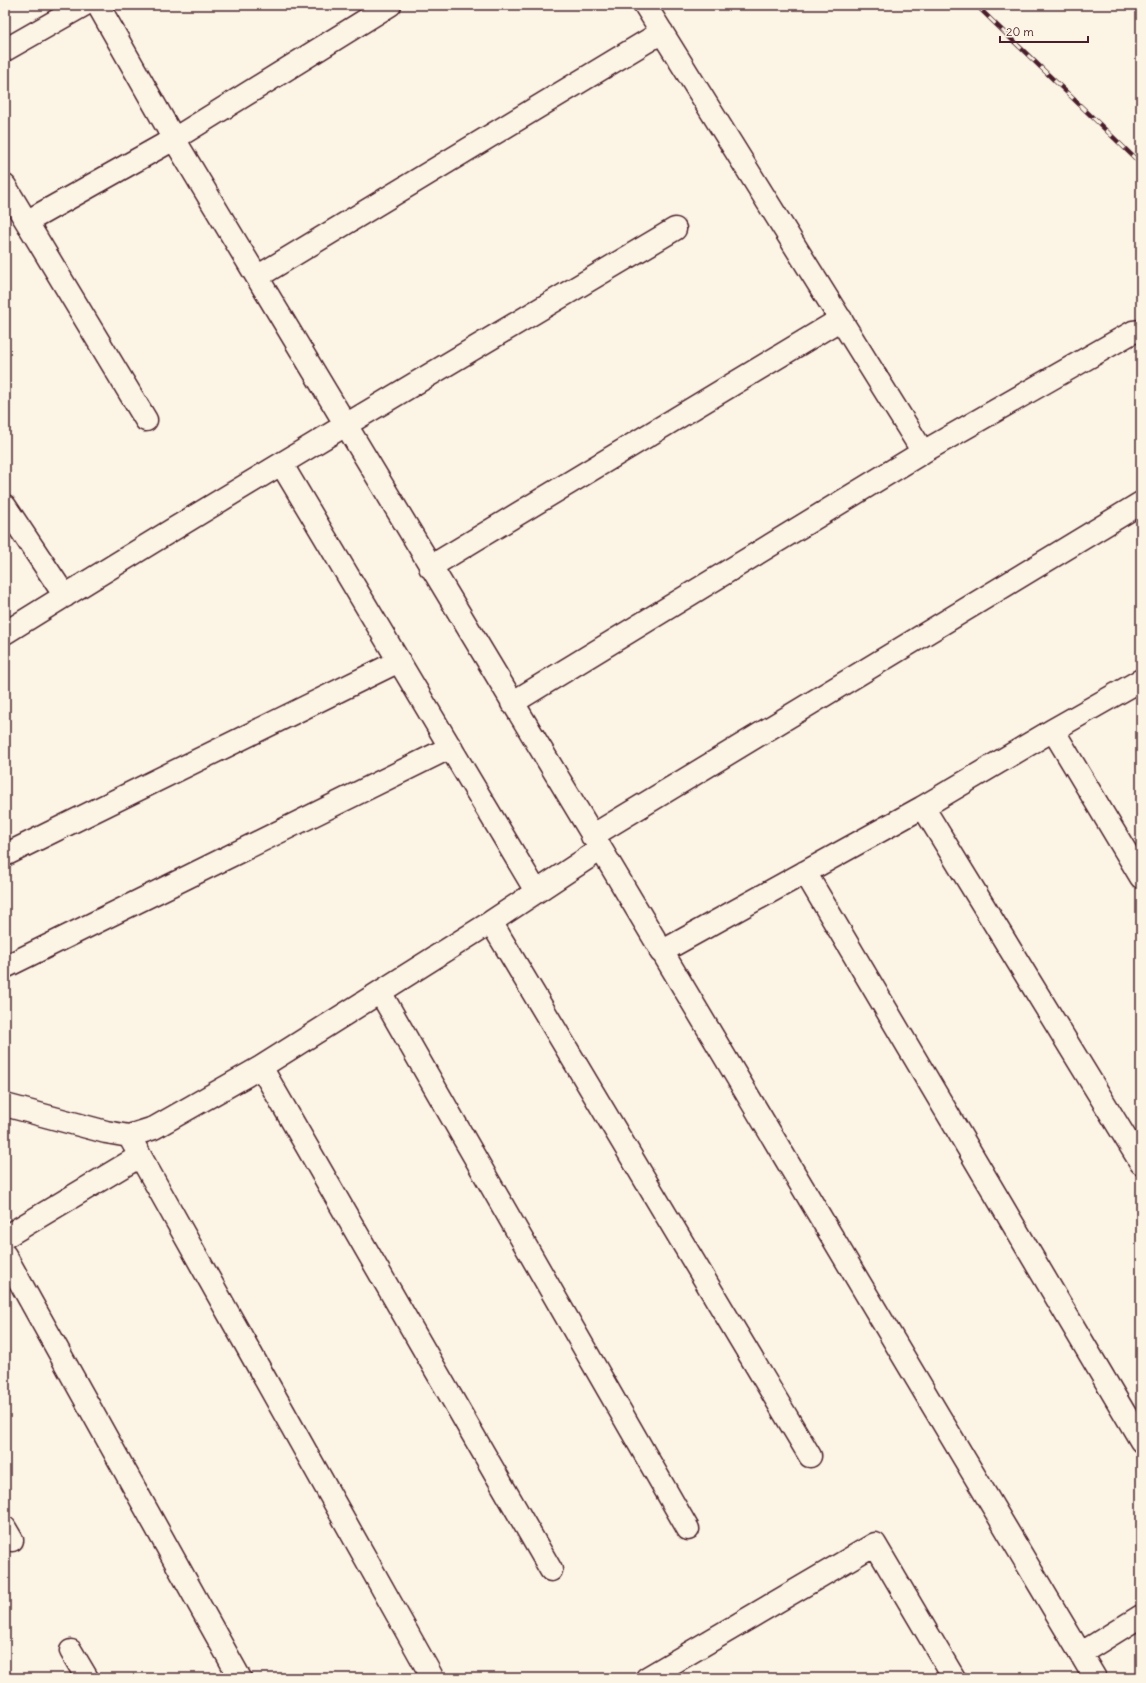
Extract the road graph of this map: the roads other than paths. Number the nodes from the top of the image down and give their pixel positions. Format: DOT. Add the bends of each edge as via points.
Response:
graph roads {
  1 [pos="84,5"];
  2 [pos="98,5"];
  3 [pos="390,5"];
  4 [pos="645,5"];
  5 [pos="662,32"];
  6 [pos="5,50"];
  7 [pos="174,139"];
  8 [pos="5,186"];
  9 [pos="28,222"];
  10 [pos="676,229"];
  11 [pos="257,277"];
  12 [pos="841,319"];
  13 [pos="1141,331"];
  14 [pos="146,420"];
  15 [pos="345,424"];
  16 [pos="923,452"];
  17 [pos="282,465"];
  18 [pos="1141,504"];
  19 [pos="5,506"];
  20 [pos="430,567"];
  21 [pos="65,596"];
  22 [pos="5,633"];
  23 [pos="400,661"];
  24 [pos="1139,687"];
  25 [pos="512,703"];
  26 [pos="1053,730"];
  27 [pos="451,747"];
  28 [pos="923,807"];
  29 [pos="596,843"];
  30 [pos="5,855"];
  31 [pos="806,872"];
  32 [pos="1141,877"];
  33 [pos="536,891"];
  34 [pos="491,922"];
  35 [pos="661,952"];
  36 [pos="5,967"];
  37 [pos="380,992"];
  38 [pos="261,1067"];
  39 [pos="5,1105"];
  40 [pos="129,1136"];
  41 [pos="140,1156"];
  42 [pos="1141,1163"];
  43 [pos="5,1237"];
  44 [pos="5,1255"];
  45 [pos="1141,1441"];
  46 [pos="810,1456"];
  47 [pos="688,1529"];
  48 [pos="551,1570"];
  49 [pos="1141,1616"];
  50 [pos="71,1651"];
  51 [pos="1080,1654"];
  52 [pos="431,1675"];
  53 [pos="87,1678"];
  54 [pos="240,1678"];
  55 [pos="647,1678"];
  56 [pos="954,1678"];
  57 [pos="1095,1678"];
  1 -- 6 [label="street"];
  2 -- 7 [label="street"];
  3 -- 7 [label="street"];
  4 -- 5 [label="street"];
  5 -- 11 [label="street"];
  5 -- 12 [label="street"];
  7 -- 9 [label="street"];
  7 -- 11 [label="street"];
  8 -- 9 [label="street"];
  9 -- 14 [label="street"];
  10 -- 15 [label="street"];
  11 -- 15 [label="street"];
  12 -- 16 [label="street"];
  12 -- 20 [label="street"];
  13 -- 16 [label="street" via="1133,332"];
  15 -- 17 [label="street"];
  15 -- 20 [label="street"];
  16 -- 25 [label="street"];
  17 -- 21 [label="street"];
  17 -- 23 [label="street"];
  18 -- 29 [label="street"];
  19 -- 21 [label="street"];
  20 -- 25 [label="street"];
  21 -- 22 [label="street"];
  23 -- 27 [label="street"];
  23 -- 30 [label="street"];
  24 -- 26 [label="street"];
  25 -- 29 [label="street"];
  26 -- 28 [label="street"];
  26 -- 32 [label="street"];
  27 -- 33 [label="street"];
  27 -- 36 [label="street"];
  28 -- 31 [label="street"];
  28 -- 42 [label="street"];
  29 -- 33 [label="street"];
  29 -- 35 [label="street"];
  31 -- 35 [label="street"];
  31 -- 45 [label="street"];
  33 -- 34 [label="street"];
  34 -- 37 [label="street"];
  34 -- 46 [label="street"];
  35 -- 51 [label="street"];
  37 -- 38 [label="street"];
  37 -- 47 [label="street"];
  38 -- 40 [label="street" via="154,1128"];
  38 -- 48 [label="street"];
  39 -- 40 [label="street"];
  40 -- 41 [label="street"];
  41 -- 43 [label="street"];
  41 -- 52 [label="street"];
  44 -- 54 [label="street"];
  49 -- 51 [label="street"];
  50 -- 53 [label="street"];
  51 -- 57 [label="street"];
  55 -- 56 [label="street" via="875,1544"];
}
